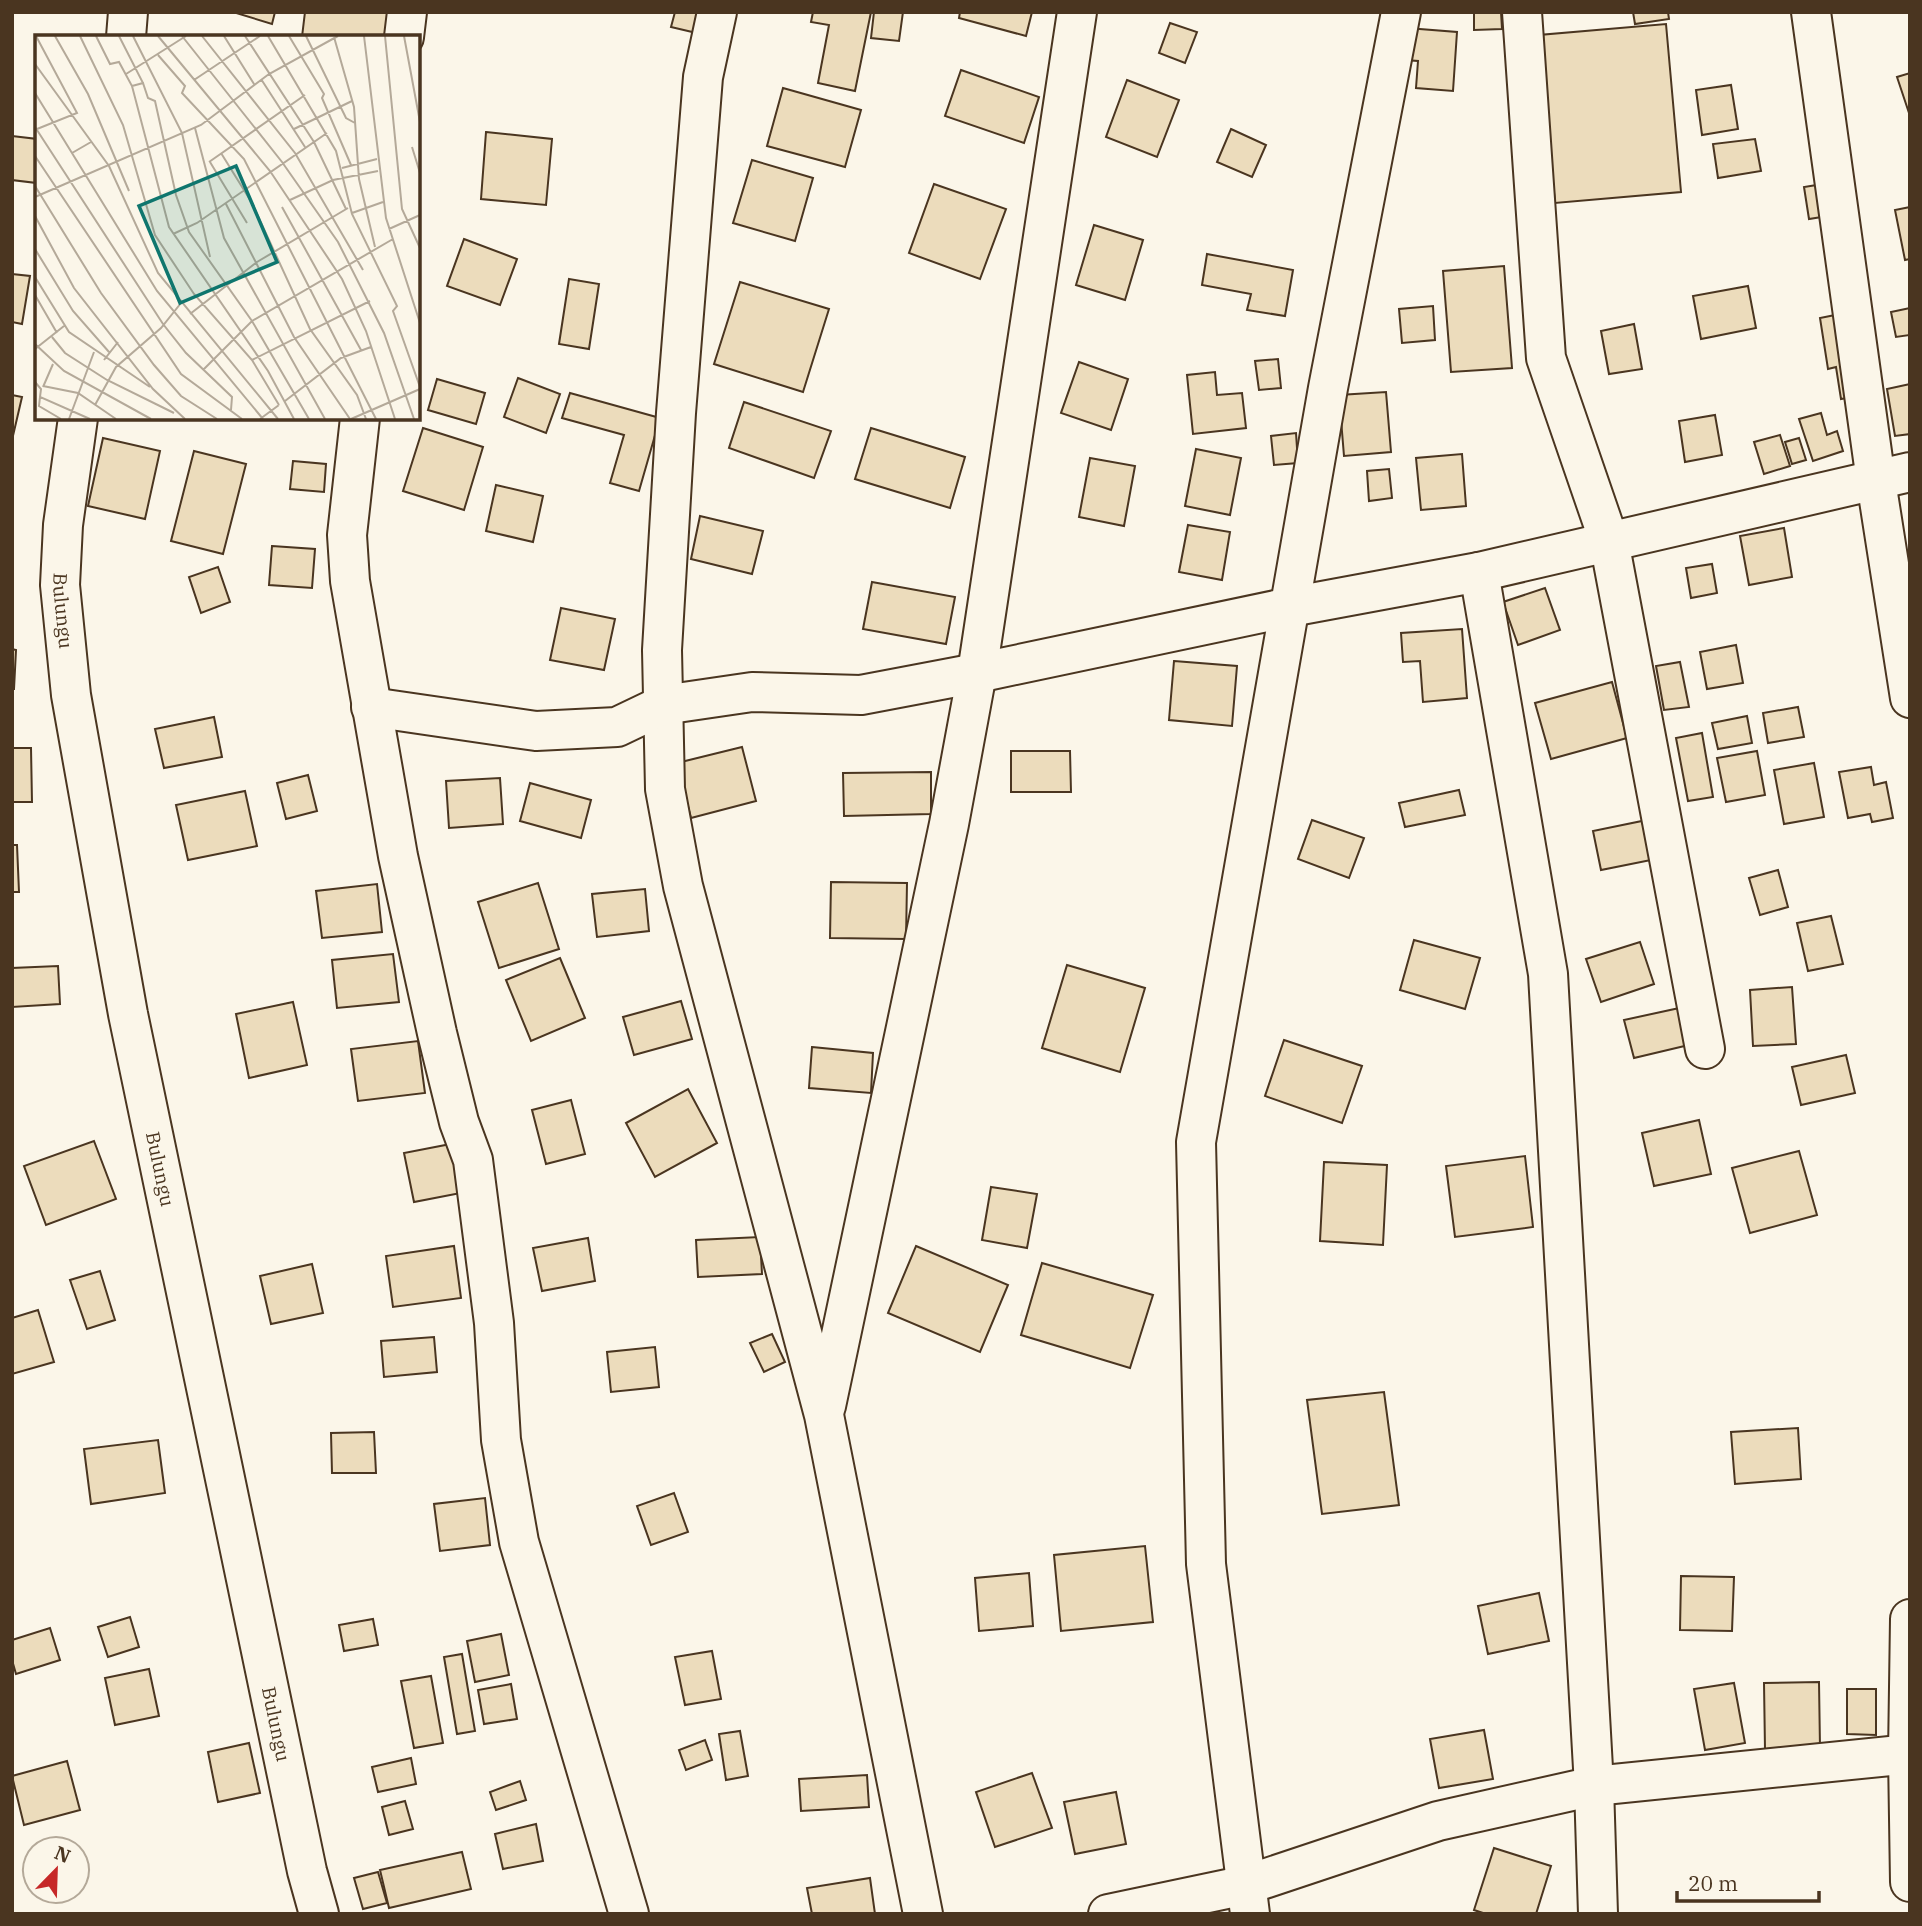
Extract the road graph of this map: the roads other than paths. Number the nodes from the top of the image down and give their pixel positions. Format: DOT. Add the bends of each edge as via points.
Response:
graph roads {
  1 [pos="128,12"];
  2 [pos="407,12"];
  3 [pos="717,12"];
  4 [pos="1077,12"];
  5 [pos="1401,12"];
  6 [pos="1522,12"];
  7 [pos="1811,12"];
  8 [pos="126,35"];
  9 [pos="404,35"];
  10 [pos="78,420"];
  11 [pos="360,420"];
  12 [pos="1893,476"];
  13 [pos="1609,541"];
  14 [pos="1479,572"];
  15 [pos="1290,607"];
  16 [pos="977,674"];
  17 [pos="1910,698"];
  18 [pos="663,705"];
  19 [pos="371,707"];
  20 [pos="1705,1049"];
  21 [pos="824,1415"];
  22 [pos="1910,1619"];
  23 [pos="1909,1755"];
  24 [pos="1594,1786"];
  25 [pos="1910,1882"];
  26 [pos="1248,1900"];
  27 [pos="319,1914"];
  28 [pos="629,1914"];
  29 [pos="923,1914"];
  30 [pos="1108,1914"];
  31 [pos="1598,1914"];
  1 -- 8 [label="street"];
  2 -- 9 [label="street"];
  3 -- 18 [label="street" via="704,77 676,413"];
  4 -- 16 [label="street"];
  5 -- 15 [label="street"];
  6 -- 13 [label="street" via="1546,358"];
  7 -- 12 [label="street"];
  10 -- 27 [label="street, Bulungu" via="60,585 71,695 128,1014"];
  11 -- 19 [label="street" via="347,561"];
  12 -- 13 [label="street"];
  12 -- 17 [label="street"];
  13 -- 14 [label="street"];
  13 -- 20 [label="street"];
  14 -- 15 [label="street"];
  14 -- 24 [label="street" via="1548,974"];
  15 -- 16 [label="street"];
  15 -- 26 [label="street" via="1196,1142 1206,1564"];
  16 -- 18 [label="street" via="861,695 752,692"];
  16 -- 21 [label="street"];
  18 -- 19 [label="street" via="617,727 536,731"];
  18 -- 21 [label="street" via="665,789 684,886"];
  19 -- 28 [label="street" via="437,1033 473,1160 494,1322 501,1440 519,1542"];
  21 -- 29 [label="street"];
  22 -- 23 [label="street"];
  23 -- 24 [label="street"];
  23 -- 25 [label="street"];
  24 -- 26 [label="street" via="1438,1821"];
  24 -- 31 [label="street"];
  26 -- 30 [label="street"];
}
